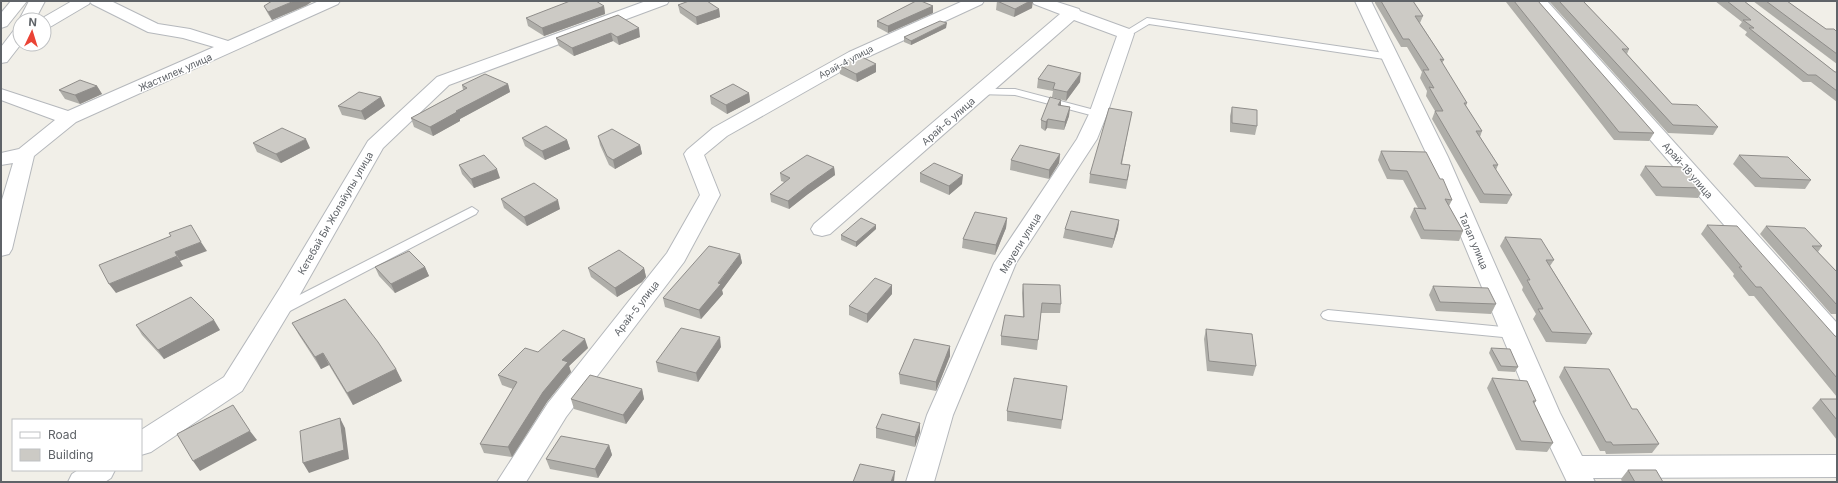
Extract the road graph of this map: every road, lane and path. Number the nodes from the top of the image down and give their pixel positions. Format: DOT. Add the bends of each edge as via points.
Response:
graph roads {
  1 [pos="19,1"];
  2 [pos="37,1"];
  3 [pos="83,1"];
  4 [pos="98,1"];
  5 [pos="332,1"];
  6 [pos="661,1"];
  7 [pos="976,1"];
  8 [pos="1040,1"];
  9 [pos="1363,1"];
  10 [pos="1538,1"];
  11 [pos="31,12"];
  12 [pos="1072,12"];
  13 [pos="52,19"];
  14 [pos="1,23"];
  15 [pos="1126,34"];
  16 [pos="12,45"];
  17 [pos="227,48"];
  18 [pos="1391,57"];
  19 [pos="1,58"];
  20 [pos="981,92"];
  21 [pos="1,94"];
  22 [pos="1098,114"];
  23 [pos="69,118"];
  24 [pos="720,132"];
  25 [pos="25,154"];
  26 [pos="1,159"];
  27 [pos="472,211"];
  28 [pos="822,229"];
  29 [pos="1,249"];
  30 [pos="278,311"];
  31 [pos="1328,315"];
  32 [pos="1513,333"];
  33 [pos="1837,339"];
  34 [pos="142,443"];
  35 [pos="1837,466"];
  36 [pos="99,471"];
  37 [pos="1577,475"];
  38 [pos="82,482"];
  39 [pos="512,482"];
  40 [pos="920,482"];
  1 -- 14 [label="street"];
  2 -- 11 [label="street"];
  3 -- 13 [label="street"];
  4 -- 17 [label="street" via="154,28 184,33 216,42"];
  5 -- 17 [label="street, Жастилек улица"];
  6 -- 30 [label="street, Кетебай Би Жолайулы улица" via="443,81 375,145"];
  7 -- 24 [label="street, Арай-4 улица" via="855,56"];
  8 -- 12 [label="street"];
  9 -- 18 [label="street, Талап улица"];
  10 -- 33 [label="street, Арай-18 улица"];
  12 -- 15 [label="street"];
  12 -- 20 [label="street, Арай-6 улица"];
  15 -- 18 [label="lane" via="1147,21"];
  15 -- 22 [label="street, Мауели улица"];
  16 -- 19 [label="street"];
  17 -- 23 [label="street, Жастилек улица"];
  18 -- 32 [label="street, Талап улица" via="1438,157"];
  20 -- 22 [label="lane" via="1015,92"];
  20 -- 28 [label="street, Арай-6 улица"];
  21 -- 23 [label="street"];
  22 -- 40 [label="street, Мауели улица" via="1087,139 1005,263 940,415"];
  23 -- 25 [label="street, Жастилек улица"];
  24 -- 39 [label="street, Арай-5 улица" via="694,154 710,194 676,257 558,410"];
  25 -- 26 [label="street"];
  25 -- 29 [label="street" via="10,204"];
  27 -- 30 [label="lane"];
  30 -- 34 [label="street, Кетебай Би Жолайулы улица" via="233,384"];
  31 -- 32 [label="lane"];
  32 -- 37 [label="street, Талап улица"];
  35 -- 37 [label="street"];
  36 -- 38 [label="street"];
}
